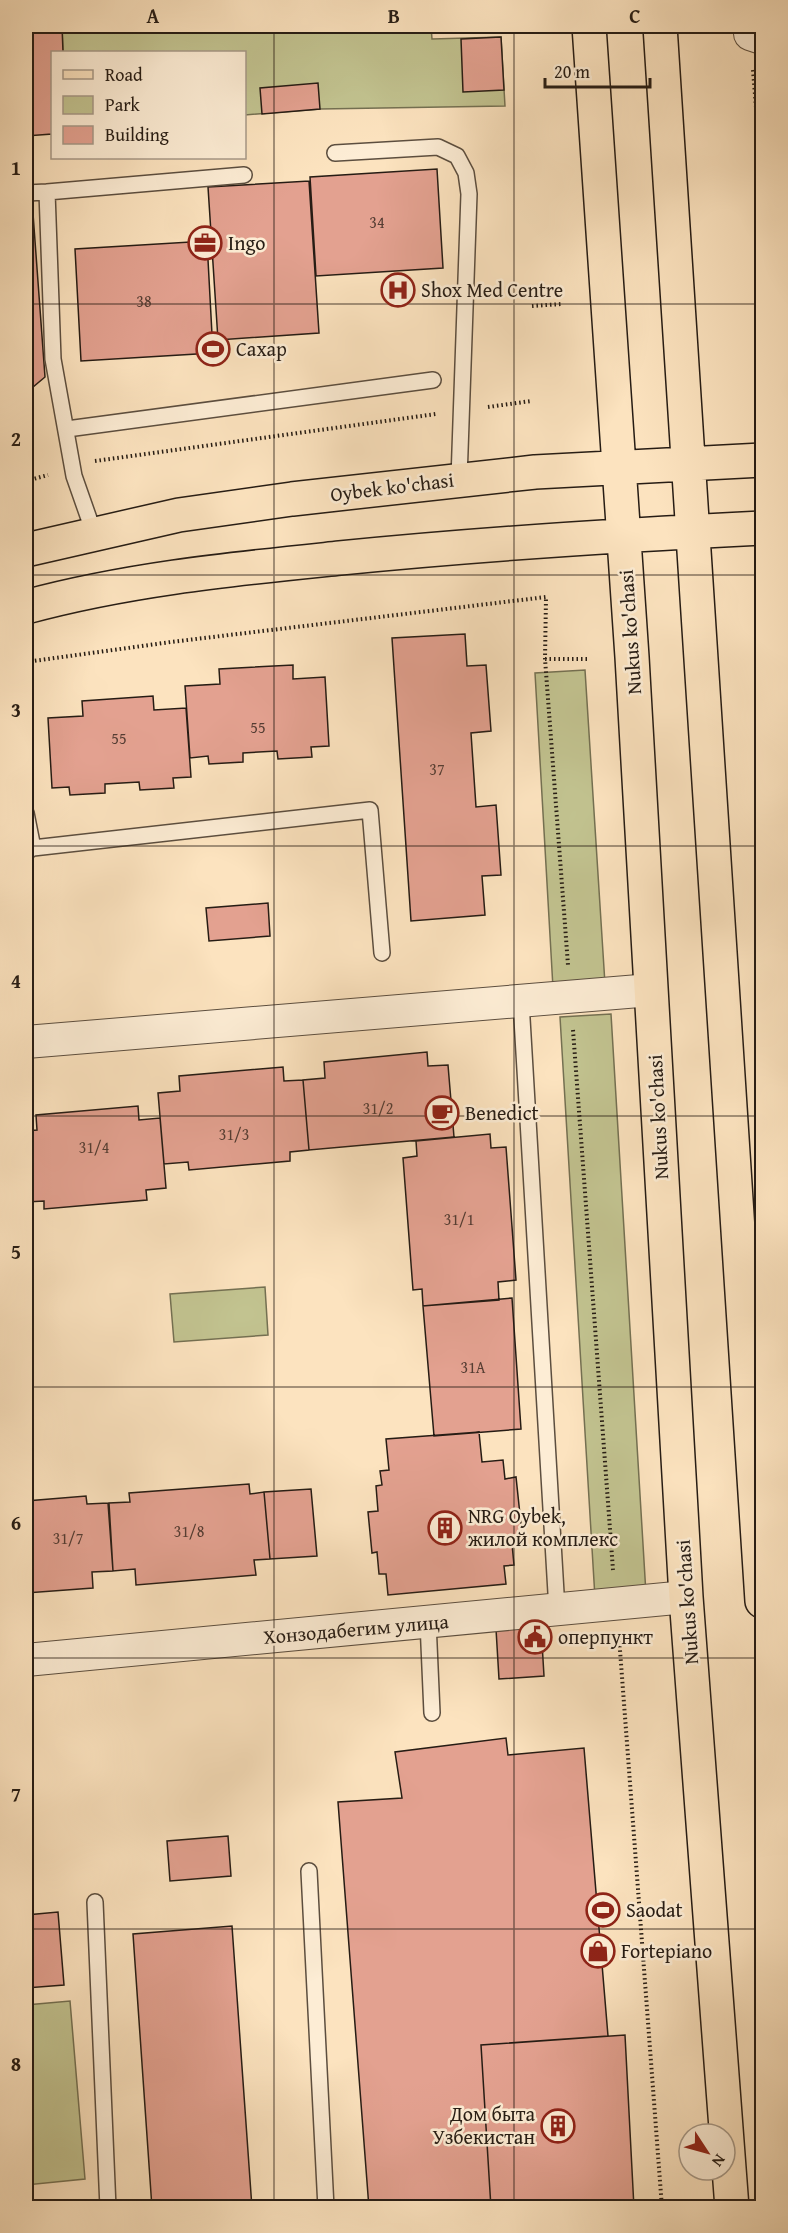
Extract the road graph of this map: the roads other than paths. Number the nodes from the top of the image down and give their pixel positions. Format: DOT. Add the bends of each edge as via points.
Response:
graph roads {
  1 [pos="589,26"];
  2 [pos="660,26"];
  3 [pos="335,153"];
  4 [pos="244,175"];
  5 [pos="48,192"];
  6 [pos="26,193"];
  7 [pos="433,380"];
  8 [pos="67,429"];
  9 [pos="762,460"];
  10 [pos="688,464"];
  11 [pos="618,467"];
  12 [pos="459,479"];
  13 [pos="762,528"];
  14 [pos="692,531"];
  15 [pos="94,533"];
  16 [pos="623,535"];
  17 [pos="26,550"];
  18 [pos="26,607"];
  19 [pos="26,813"];
  20 [pos="29,850"];
  21 [pos="382,953"];
  22 [pos="651,990"];
  23 [pos="521,1002"];
  24 [pos="26,1042"];
  25 [pos="686,1597"];
  26 [pos="762,1601"];
  27 [pos="558,1610"];
  28 [pos="428,1622"];
  29 [pos="26,1660"];
  30 [pos="432,1713"];
  31 [pos="309,1871"];
  32 [pos="95,1902"];
  33 [pos="108,2208"];
  34 [pos="326,2208"];
  35 [pos="732,2208"];
  1 -- 11 [label="main road, Nukus ko'chasi"];
  2 -- 10 [label="main road"];
  3 -- 12 [label="lane" via="438,147 457,156 466,173 469,194"];
  4 -- 5 [label="lane"];
  5 -- 6 [label="lane"];
  5 -- 8 [label="lane" via="53,359"];
  7 -- 8 [label="lane"];
  8 -- 15 [label="lane" via="74,476"];
  9 -- 10 [label="main road, Oybek ko'chasi"];
  10 -- 11 [label="main road, Oybek ko'chasi"];
  10 -- 14 [label="main road"];
  11 -- 12 [label="main road, Oybek ko'chasi"];
  11 -- 16 [label="main road, Nukus ko'chasi"];
  12 -- 15 [label="main road, Oybek ko'chasi" via="179,515"];
  13 -- 14 [label="main road"];
  14 -- 16 [label="main road"];
  14 -- 26 [label="main road"];
  15 -- 17 [label="main road, Oybek ko'chasi"];
  16 -- 18 [label="main road" via="188,573"];
  16 -- 22 [label="main road, Nukus ko'chasi"];
  19 -- 20 [label="lane"];
  20 -- 21 [label="lane" via="370,810"];
  22 -- 23 [label="street"];
  22 -- 25 [label="main road, Nukus ko'chasi"];
  23 -- 24 [label="street"];
  23 -- 27 [label="lane"];
  25 -- 27 [label="street, Хонзодабегим улица"];
  25 -- 35 [label="main road, Nukus ko'chasi"];
  27 -- 28 [label="street, Хонзодабегим улица"];
  28 -- 29 [label="street, Хонзодабегим улица"];
  28 -- 30 [label="lane"];
  31 -- 34 [label="lane"];
  32 -- 33 [label="lane"];
}
